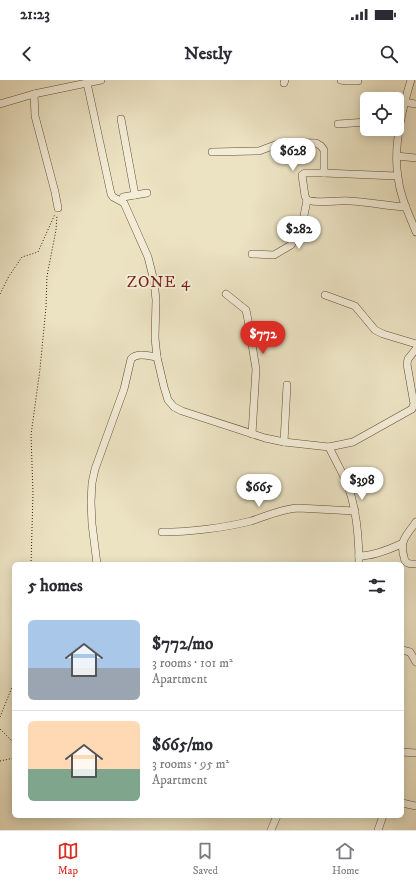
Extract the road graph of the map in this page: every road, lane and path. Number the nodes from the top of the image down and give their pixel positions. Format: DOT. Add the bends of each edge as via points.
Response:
graph roads {
  1 [pos="101,80"];
  2 [pos="341,80"];
  3 [pos="411,80"];
  4 [pos="358,81"];
  5 [pos="87,83"];
  6 [pos="34,94"];
  7 [pos="404,102"];
  8 [pos="0,104"];
  9 [pos="416,104"];
  10 [pos="121,119"];
  11 [pos="360,122"];
  12 [pos="338,124"];
  13 [pos="398,136"];
  14 [pos="212,152"];
  15 [pos="397,156"];
  16 [pos="416,158"];
  17 [pos="324,173"];
  18 [pos="397,176"];
  19 [pos="147,193"];
  20 [pos="135,194"];
  21 [pos="307,200"];
  22 [pos="122,201"];
  23 [pos="406,207"];
  24 [pos="58,208"];
  25 [pos="416,232"];
  26 [pos="252,254"];
  27 [pos="0,294"];
  28 [pos="226,294"];
  29 [pos="325,295"];
  30 [pos="416,344"];
  31 [pos="416,349"];
  32 [pos="157,357"];
  33 [pos="287,385"];
  34 [pos="252,434"];
  35 [pos="284,442"];
  36 [pos="329,447"];
  37 [pos="355,511"];
  38 [pos="416,522"];
  39 [pos="162,532"];
  40 [pos="402,544"];
  41 [pos="359,556"];
  42 [pos="31,562"];
  43 [pos="97,562"];
  44 [pos="359,562"];
  45 [pos="416,564"];
  46 [pos="404,650"];
  47 [pos="416,662"];
  48 [pos="12,687"];
  49 [pos="0,717"];
  50 [pos="0,729"];
  51 [pos="12,741"];
  52 [pos="404,752"];
  53 [pos="416,753"];
  54 [pos="12,758"];
  55 [pos="0,761"];
  56 [pos="404,803"];
  57 [pos="416,806"];
  58 [pos="276,818"];
  59 [pos="382,818"];
  60 [pos="271,830"];
  61 [pos="378,830"];
  1 -- 5 [label="street"];
  2 -- 4 [label="street"];
  3 -- 7 [label="street"];
  5 -- 6 [label="street"];
  5 -- 22 [label="street" via="110,194"];
  6 -- 8 [label="street"];
  6 -- 24 [label="street" via="35,116"];
  7 -- 9 [label="street"];
  10 -- 20 [label="street"];
  11 -- 12 [label="street"];
  13 -- 15 [label="street"];
  14 -- 17 [label="street" via="256,152 286,141 316,143 324,150"];
  15 -- 16 [label="street"];
  15 -- 18 [label="street"];
  17 -- 18 [label="street"];
  17 -- 21 [label="street" via="302,175"];
  18 -- 23 [label="street"];
  19 -- 20 [label="street"];
  20 -- 22 [label="street" via="123,198"];
  21 -- 23 [label="street" via="351,201"];
  21 -- 26 [label="street" via="302,226 291,245 274,255"];
  22 -- 32 [label="street" via="146,252 154,281"];
  23 -- 25 [label="street"];
  24 -- 27 [label="path" via="38,252 22,257"];
  24 -- 42 [label="path" via="47,276 41,361 31,435"];
  28 -- 34 [label="street" via="246,310 248,320 256,369"];
  29 -- 30 [label="street" via="355,306 371,326 383,334"];
  31 -- 36 [label="street" via="407,364 414,404 412,409 354,442"];
  32 -- 34 [label="street" via="168,400 174,407"];
  32 -- 43 [label="street" via="139,355 131,359 124,390 95,469 91,502"];
  33 -- 35 [label="street"];
  34 -- 35 [label="street"];
  35 -- 36 [label="street"];
  36 -- 37 [label="street" via="348,486"];
  37 -- 39 [label="street" via="289,508 244,522 189,531"];
  37 -- 41 [label="street"];
  38 -- 40 [label="street"];
  40 -- 41 [label="street"];
  40 -- 45 [label="street" via="405,561"];
  41 -- 44 [label="street"];
  46 -- 47 [label="street" via="410,652"];
  48 -- 49 [label="path"];
  50 -- 51 [label="path"];
  52 -- 53 [label="street"];
  54 -- 55 [label="path"];
  56 -- 57 [label="street"];
  58 -- 60 [label="street"];
  59 -- 61 [label="street"];
}
